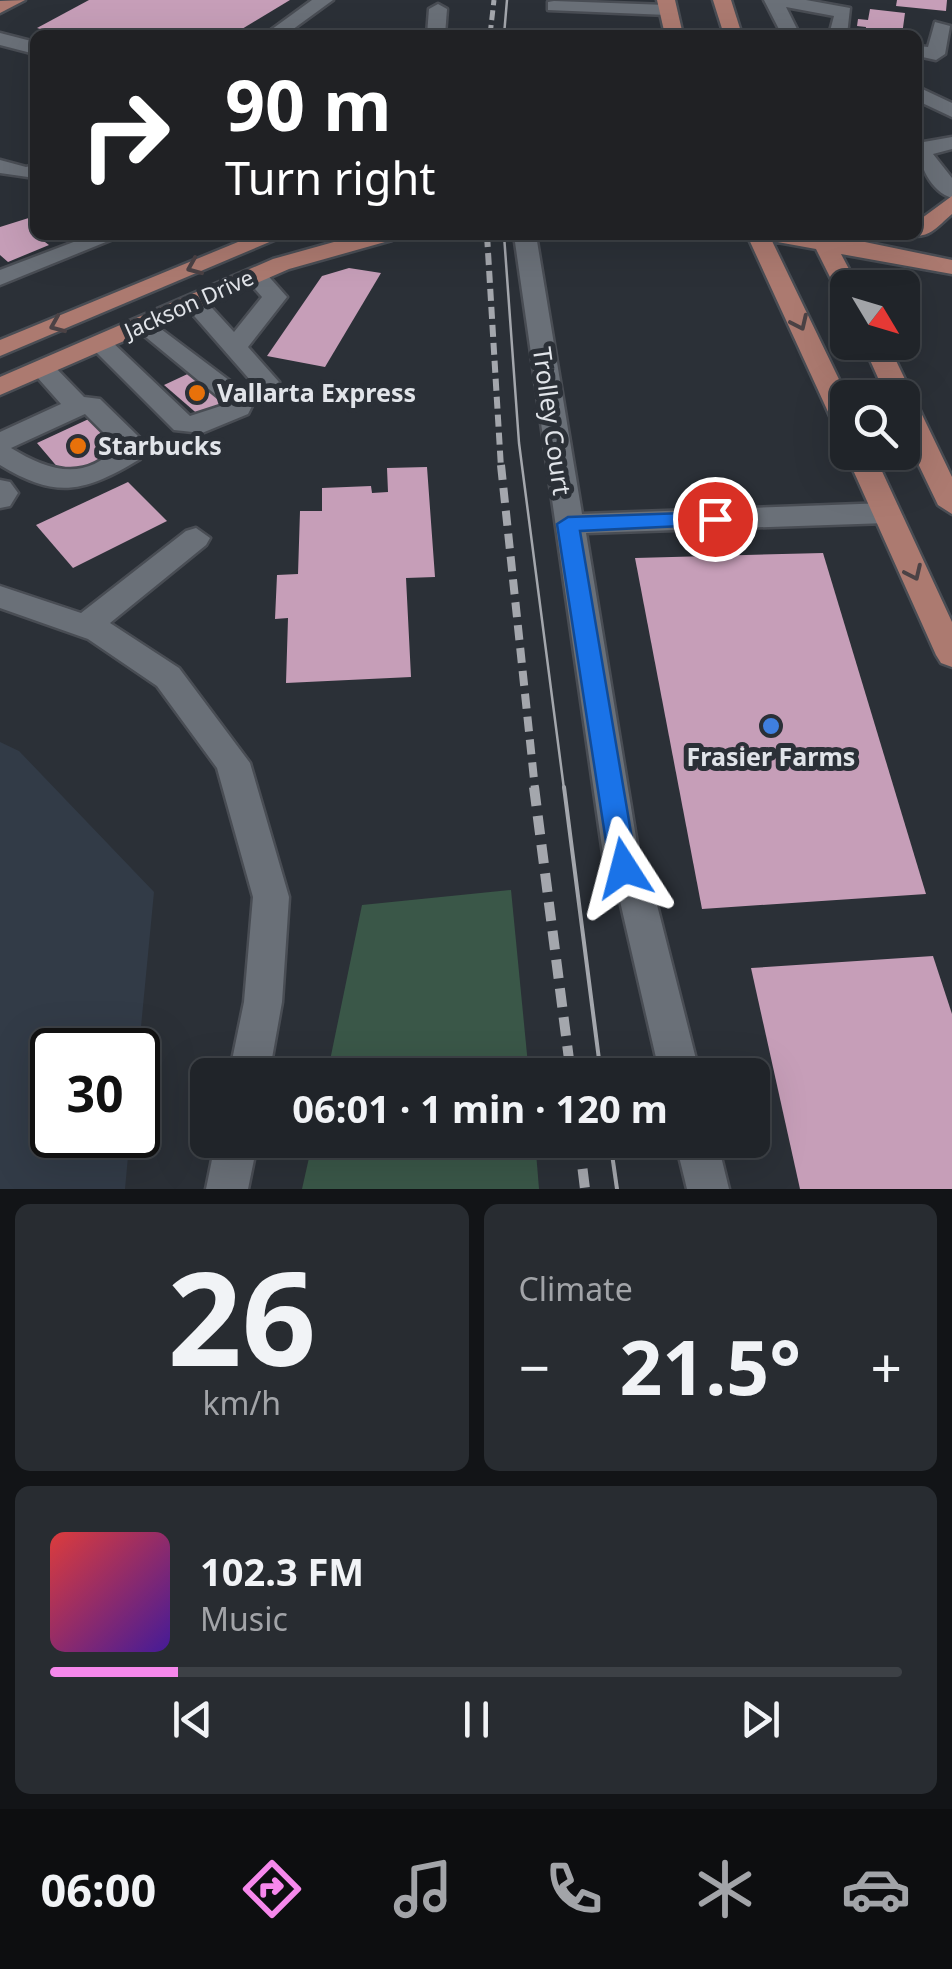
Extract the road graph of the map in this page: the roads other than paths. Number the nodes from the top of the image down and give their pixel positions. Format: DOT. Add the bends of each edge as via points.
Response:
graph roads {
  1 [pos="16,0"];
  2 [pos="324,0"];
  3 [pos="722,0"];
  4 [pos="774,0"];
  5 [pos="667,5"];
  6 [pos="554,6"];
  7 [pos="0,8"];
  8 [pos="438,9"];
  9 [pos="941,26"];
  10 [pos="280,30"];
  11 [pos="436,30"];
  12 [pos="673,30"];
  13 [pos="731,30"];
  14 [pos="788,30"];
  15 [pos="839,30"];
  16 [pos="4,43"];
  17 [pos="30,47"];
  18 [pos="922,52"];
  19 [pos="922,95"];
  20 [pos="952,111"];
  21 [pos="952,143"];
  22 [pos="922,149"];
  23 [pos="922,153"];
  24 [pos="0,166"];
  25 [pos="30,173"];
  26 [pos="946,174"];
  27 [pos="952,192"];
  28 [pos="952,204"];
  29 [pos="922,228"];
  30 [pos="922,231"];
  31 [pos="952,238"];
  32 [pos="99,240"];
  33 [pos="263,240"];
  34 [pos="368,240"];
  35 [pos="526,240"];
  36 [pos="760,240"];
  37 [pos="822,240"];
  38 [pos="826,240"];
  39 [pos="952,267"];
  40 [pos="838,270"];
  41 [pos="255,275"];
  42 [pos="0,278"];
  43 [pos="194,302"];
  44 [pos="144,324"];
  45 [pos="100,344"];
  46 [pos="1,347"];
  47 [pos="235,348"];
  48 [pos="186,358"];
  49 [pos="42,368"];
  50 [pos="136,380"];
  51 [pos="266,382"];
  52 [pos="0,387"];
  53 [pos="830,389"];
  54 [pos="78,406"];
  55 [pos="920,438"];
  56 [pos="0,442"];
  57 [pos="0,453"];
  58 [pos="867,470"];
  59 [pos="952,505"];
  60 [pos="887,513"];
  61 [pos="568,524"];
  62 [pos="196,538"];
  63 [pos="0,597"];
  64 [pos="86,626"];
  65 [pos="952,655"];
  66 [pos="252,1058"];
  67 [pos="676,1058"];
  68 [pos="234,1158"];
  69 [pos="700,1158"];
  70 [pos="228,1189"];
  71 [pos="708,1189"];
  1 -- 7 [label="main road"];
  2 -- 10 [label="street"];
  3 -- 13 [label="main road"];
  4 -- 14 [label="street"];
  4 -- 15 [label="street" via="844,12"];
  5 -- 6 [label="street"];
  5 -- 12 [label="main road"];
  8 -- 11 [label="street"];
  9 -- 18 [label="street" via="936,54"];
  16 -- 17 [label="street"];
  19 -- 20 [label="street"];
  21 -- 22 [label="street"];
  23 -- 26 [label="street"];
  24 -- 25 [label="street"];
  26 -- 27 [label="street"];
  28 -- 29 [label="main road"];
  30 -- 31 [label="main road"];
  32 -- 42 [label="street"];
  33 -- 46 [label="main road, Jackson Drive, one-way"];
  34 -- 41 [label="main road, Jackson Drive"];
  35 -- 61 [label="street, Trolley Court"];
  36 -- 53 [label="main road, one-way"];
  37 -- 40 [label="main road"];
  38 -- 39 [label="main road"];
  41 -- 43 [label="main road, Jackson Drive"];
  41 -- 47 [label="street" via="275,297"];
  43 -- 44 [label="main road, Jackson Drive"];
  43 -- 47 [label="street"];
  44 -- 45 [label="main road, Jackson Drive"];
  44 -- 48 [label="street"];
  45 -- 49 [label="main road, Jackson Drive"];
  45 -- 50 [label="street"];
  47 -- 51 [label="street"];
  48 -- 50 [label="street"];
  48 -- 50 [label="street" via="241,402 239,408 202,425 182,424"];
  49 -- 52 [label="main road, Jackson Drive"];
  49 -- 54 [label="street"];
  54 -- 56 [label="street"];
  54 -- 57 [label="street" via="91,405 130,444 130,453 80,480 57,483"];
  55 -- 59 [label="main road"];
  58 -- 60 [label="main road"];
  60 -- 61 [label="street"];
  60 -- 65 [label="main road, one-way"];
  61 -- 67 [label="street, Trolley Court" via="624,868"];
  62 -- 64 [label="street"];
  63 -- 64 [label="street"];
  64 -- 66 [label="street" via="168,677 233,762 270,896"];
  68 -- 70 [label="street"];
  69 -- 71 [label="street"];
}
